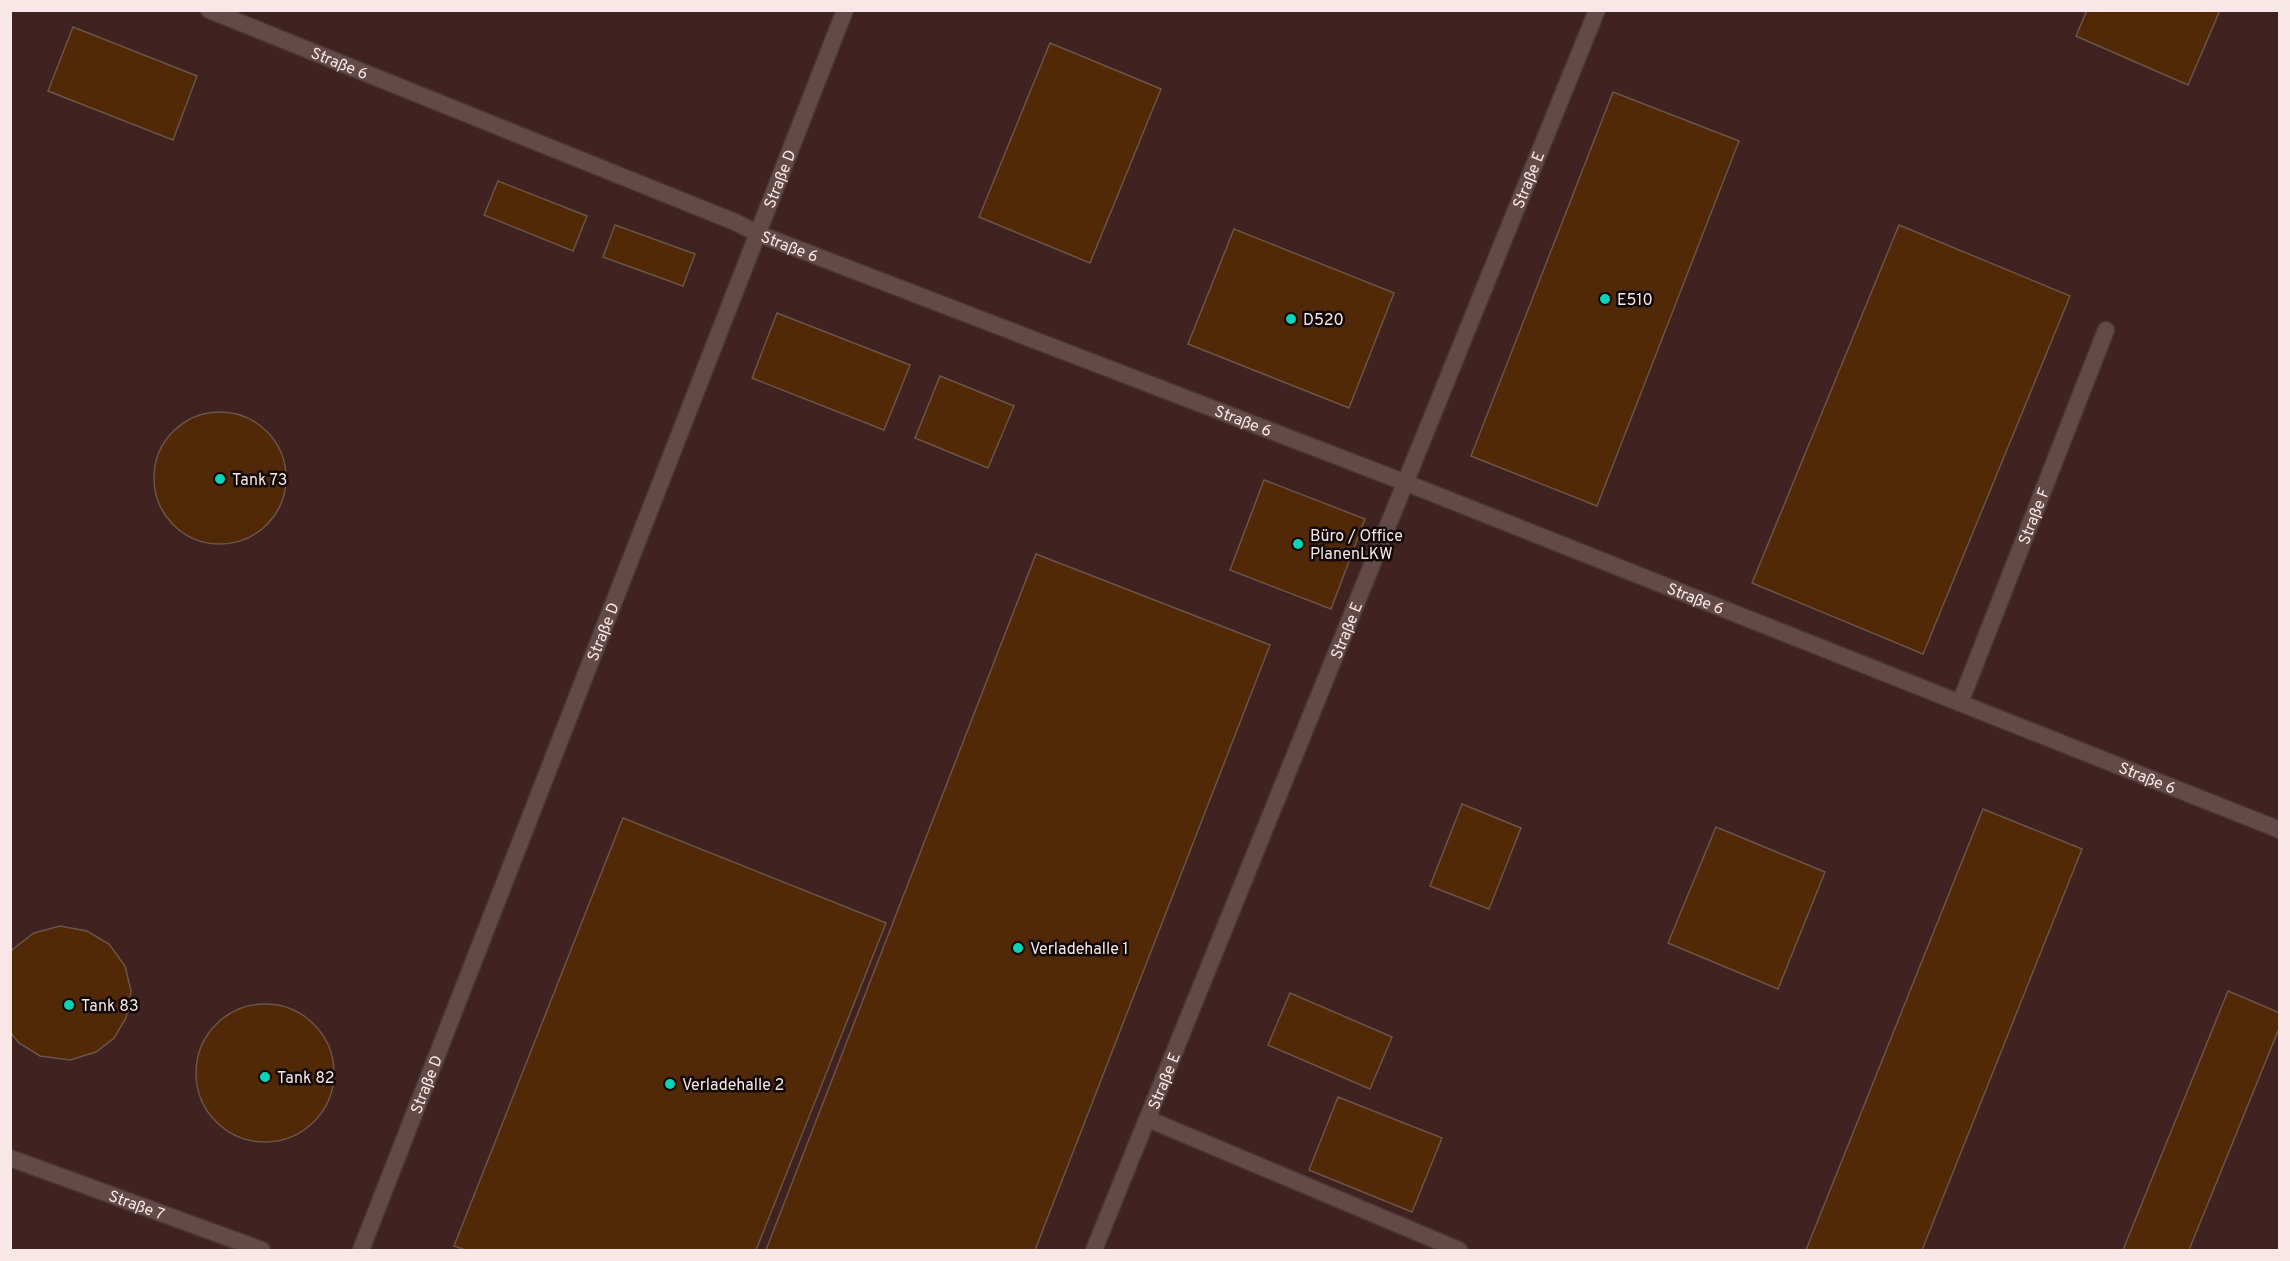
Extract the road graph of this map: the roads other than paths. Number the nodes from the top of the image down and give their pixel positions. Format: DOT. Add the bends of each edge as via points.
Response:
graph roads {
  1 [pos="208,10"];
  2 [pos="844,10"];
  3 [pos="1597,10"];
  4 [pos="759,234"];
  5 [pos="2106,330"];
  6 [pos="1404,482"];
  7 [pos="1960,703"];
  8 [pos="2280,830"];
  9 [pos="1148,1119"];
  10 [pos="10,1158"];
  11 [pos="262,1251"];
  12 [pos="361,1251"];
  13 [pos="1094,1251"];
  14 [pos="1459,1251"];
  1 -- 4 [label="lane, Straße 6"];
  2 -- 4 [label="lane, Straße D"];
  3 -- 6 [label="lane, Straße E"];
  4 -- 6 [label="lane, Straße 6"];
  4 -- 12 [label="lane, Straße D"];
  5 -- 7 [label="lane, Straße F"];
  6 -- 7 [label="lane, Straße 6"];
  6 -- 9 [label="lane, Straße E" via="1335,662"];
  7 -- 8 [label="lane, Straße 6"];
  9 -- 13 [label="lane, Straße E"];
  9 -- 14 [label="lane"];
  10 -- 11 [label="lane, Straße 7"];
}
